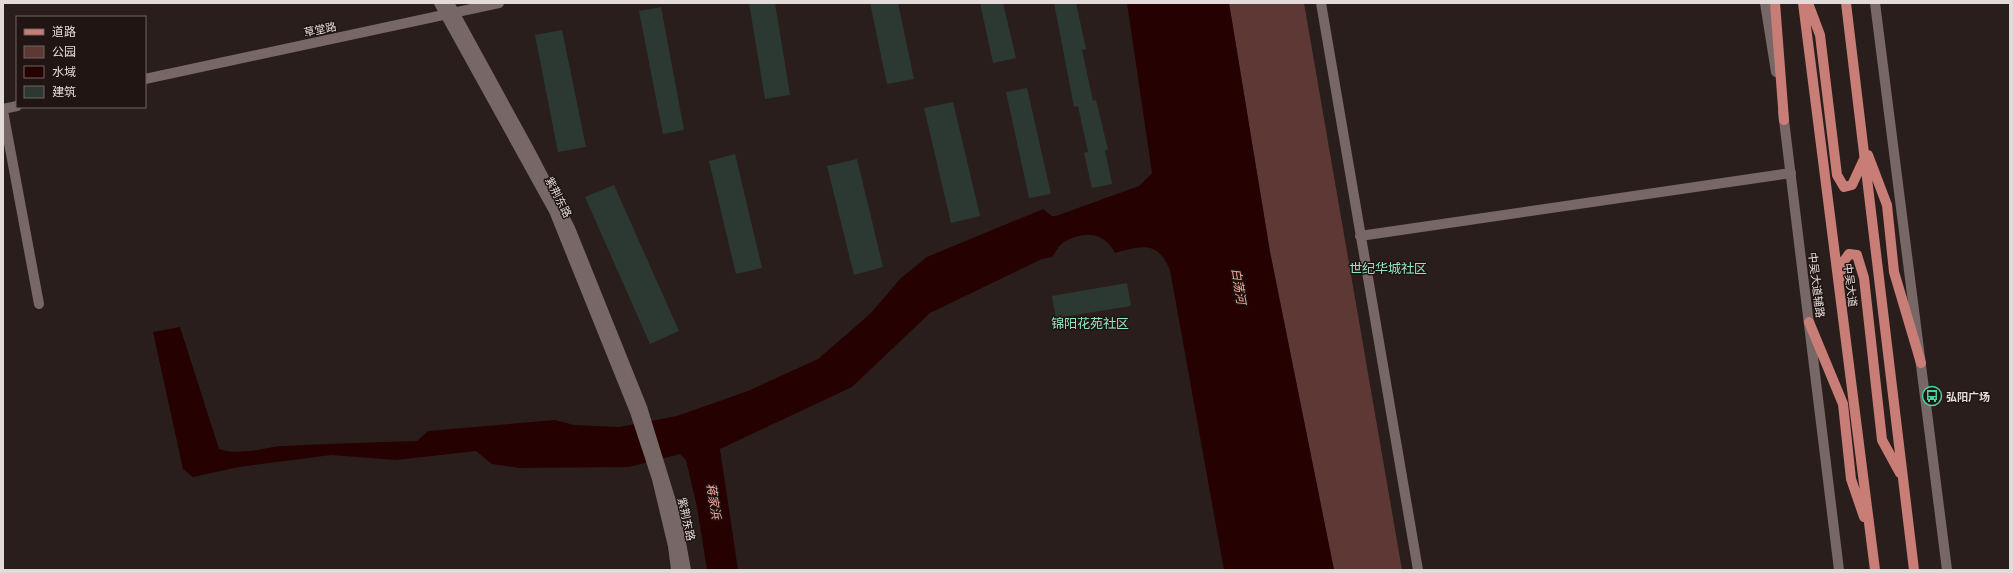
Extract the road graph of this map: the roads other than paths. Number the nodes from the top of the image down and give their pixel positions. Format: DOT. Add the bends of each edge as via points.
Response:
graph roads {
  1 [pos="439,3"];
  2 [pos="449,3"];
  3 [pos="499,3"];
  4 [pos="1320,3"];
  5 [pos="1765,3"];
  6 [pos="1775,3"];
  7 [pos="1803,3"];
  8 [pos="1808,3"];
  9 [pos="1847,3"];
  10 [pos="1876,3"];
  11 [pos="450,14"];
  12 [pos="146,79"];
  13 [pos="16,106"];
  14 [pos="3,110"];
  15 [pos="1784,120"];
  16 [pos="1862,138"];
  17 [pos="1865,158"];
  18 [pos="1791,173"];
  19 [pos="1360,236"];
  20 [pos="1839,283"];
  21 [pos="39,304"];
  22 [pos="1809,322"];
  23 [pos="1921,363"];
  24 [pos="660,477"];
  25 [pos="1903,478"];
  26 [pos="1871,536"];
  27 [pos="676,570"];
  28 [pos="686,570"];
  29 [pos="1418,570"];
  30 [pos="1839,570"];
  31 [pos="1875,570"];
  32 [pos="1914,570"];
  33 [pos="1947,570"];
  1 -- 11 [label="street, 紫荆东路"];
  2 -- 11 [label="street, 紫荆东路"];
  3 -- 11 [label="street, 草堂路"];
  4 -- 19 [label="street"];
  5 -- 15 [label="street, 中吴大道辅路"];
  6 -- 15 [label="main road"];
  7 -- 20 [label="main road, 中吴大道"];
  8 -- 17 [label="main road" via="1820,34 1836,174 1844,187 1852,185"];
  9 -- 16 [label="main road"];
  10 -- 23 [label="street"];
  11 -- 12 [label="street, 草堂路"];
  11 -- 24 [label="street, 紫荆东路" via="554,211 639,410"];
  13 -- 14 [label="street"];
  14 -- 21 [label="street"];
  15 -- 18 [label="street, 中吴大道辅路"];
  16 -- 17 [label="main road"];
  16 -- 23 [label="main road" via="1887,204 1894,272"];
  17 -- 25 [label="main road"];
  18 -- 19 [label="street"];
  18 -- 22 [label="street, 中吴大道辅路"];
  19 -- 29 [label="street"];
  20 -- 25 [label="main road" via="1844,261 1849,254 1857,255 1864,278 1882,440"];
  20 -- 26 [label="main road, 中吴大道"];
  22 -- 26 [label="main road" via="1843,404 1851,479"];
  22 -- 30 [label="street, 中吴大道辅路"];
  23 -- 33 [label="street"];
  24 -- 27 [label="street, 紫荆东路"];
  24 -- 28 [label="street, 紫荆东路" via="677,521"];
  25 -- 32 [label="main road"];
  26 -- 31 [label="main road, 中吴大道"];
}
